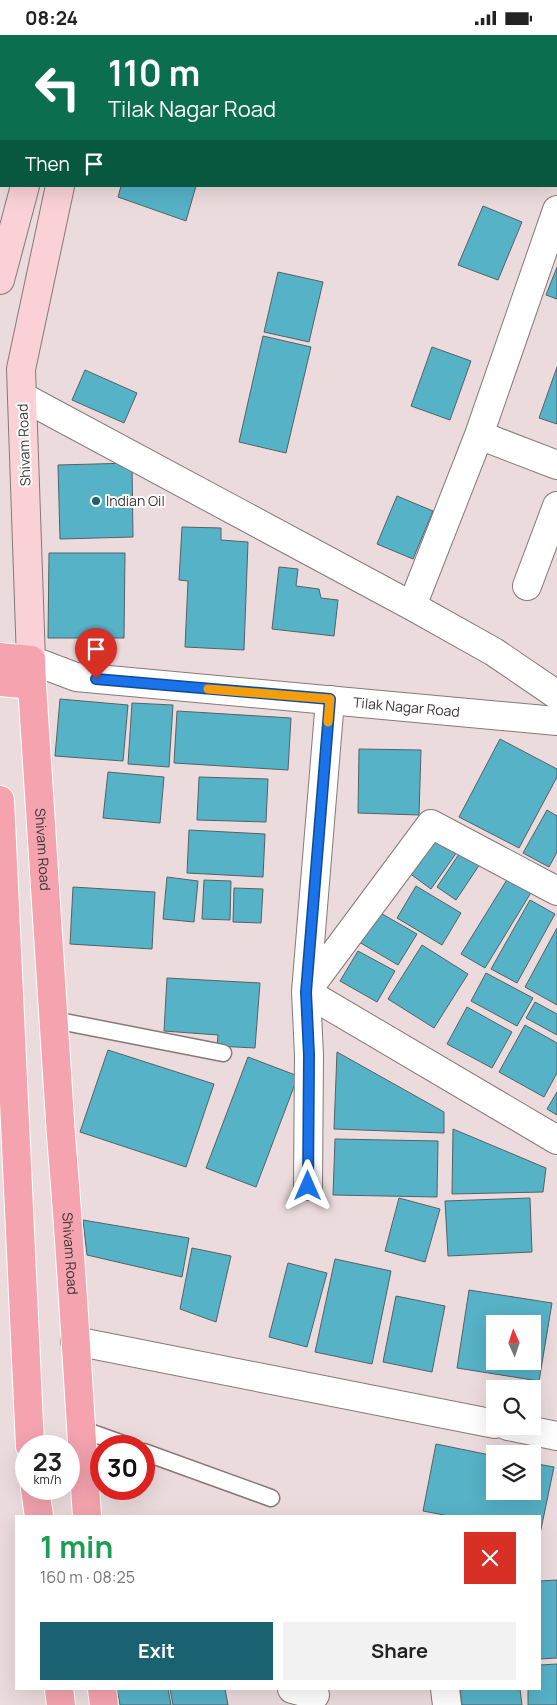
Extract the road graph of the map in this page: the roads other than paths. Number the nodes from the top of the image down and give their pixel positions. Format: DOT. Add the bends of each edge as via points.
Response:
graph roads {
  1 [pos="25,187"];
  2 [pos="60,187"];
  3 [pos="557,210"];
  4 [pos="0,280"];
  5 [pos="23,397"];
  6 [pos="479,435"];
  7 [pos="557,465"];
  8 [pos="557,506"];
  9 [pos="527,586"];
  10 [pos="412,606"];
  11 [pos="0,657"];
  12 [pos="31,673"];
  13 [pos="0,682"];
  14 [pos="557,695"];
  15 [pos="330,699"];
  16 [pos="557,721"];
  17 [pos="0,800"];
  18 [pos="557,891"];
  19 [pos="306,992"];
  20 [pos="54,1020"];
  21 [pos="223,1053"];
  22 [pos="557,1140"];
  23 [pos="9,1186"];
  24 [pos="308,1186"];
  25 [pos="75,1341"];
  26 [pos="486,1422"];
  27 [pos="81,1429"];
  28 [pos="541,1433"];
  29 [pos="29,1435"];
  30 [pos="98,1435"];
  31 [pos="557,1436"];
  32 [pos="155,1456"];
  33 [pos="271,1498"];
  34 [pos="37,1500"];
  35 [pos="39,1515"];
  36 [pos="88,1515"];
  37 [pos="59,1690"];
  38 [pos="102,1690"];
  39 [pos="445,1690"];
  40 [pos="61,1705"];
  41 [pos="104,1705"];
  42 [pos="447,1705"];
  1 -- 4 [label="main road"];
  2 -- 5 [label="main road, Shivam Road" via="21,369"];
  3 -- 6 [label="street"];
  5 -- 10 [label="street"];
  5 -- 12 [label="main road, Shivam Road"];
  6 -- 7 [label="street"];
  6 -- 10 [label="street"];
  8 -- 9 [label="street"];
  10 -- 14 [label="street" via="494,652"];
  11 -- 12 [label="main road"];
  12 -- 13 [label="main road"];
  12 -- 15 [label="street, Tilak Nagar Road"];
  12 -- 20 [label="main road, Shivam Road"];
  15 -- 16 [label="street, Tilak Nagar Road"];
  15 -- 19 [label="street"];
  17 -- 23 [label="main road"];
  18 -- 19 [label="street" via="431,825"];
  19 -- 22 [label="street"];
  19 -- 24 [label="street"];
  20 -- 21 [label="lane"];
  20 -- 25 [label="main road, Shivam Road"];
  23 -- 29 [label="main road"];
  25 -- 26 [label="street"];
  25 -- 27 [label="main road, Shivam Road"];
  27 -- 30 [label="lane"];
  27 -- 36 [label="main road, Shivam Road"];
  28 -- 31 [label="street"];
  32 -- 33 [label="lane"];
  34 -- 35 [label="main road"];
  37 -- 40 [label="main road"];
  38 -- 41 [label="main road"];
  39 -- 42 [label="street"];
}
